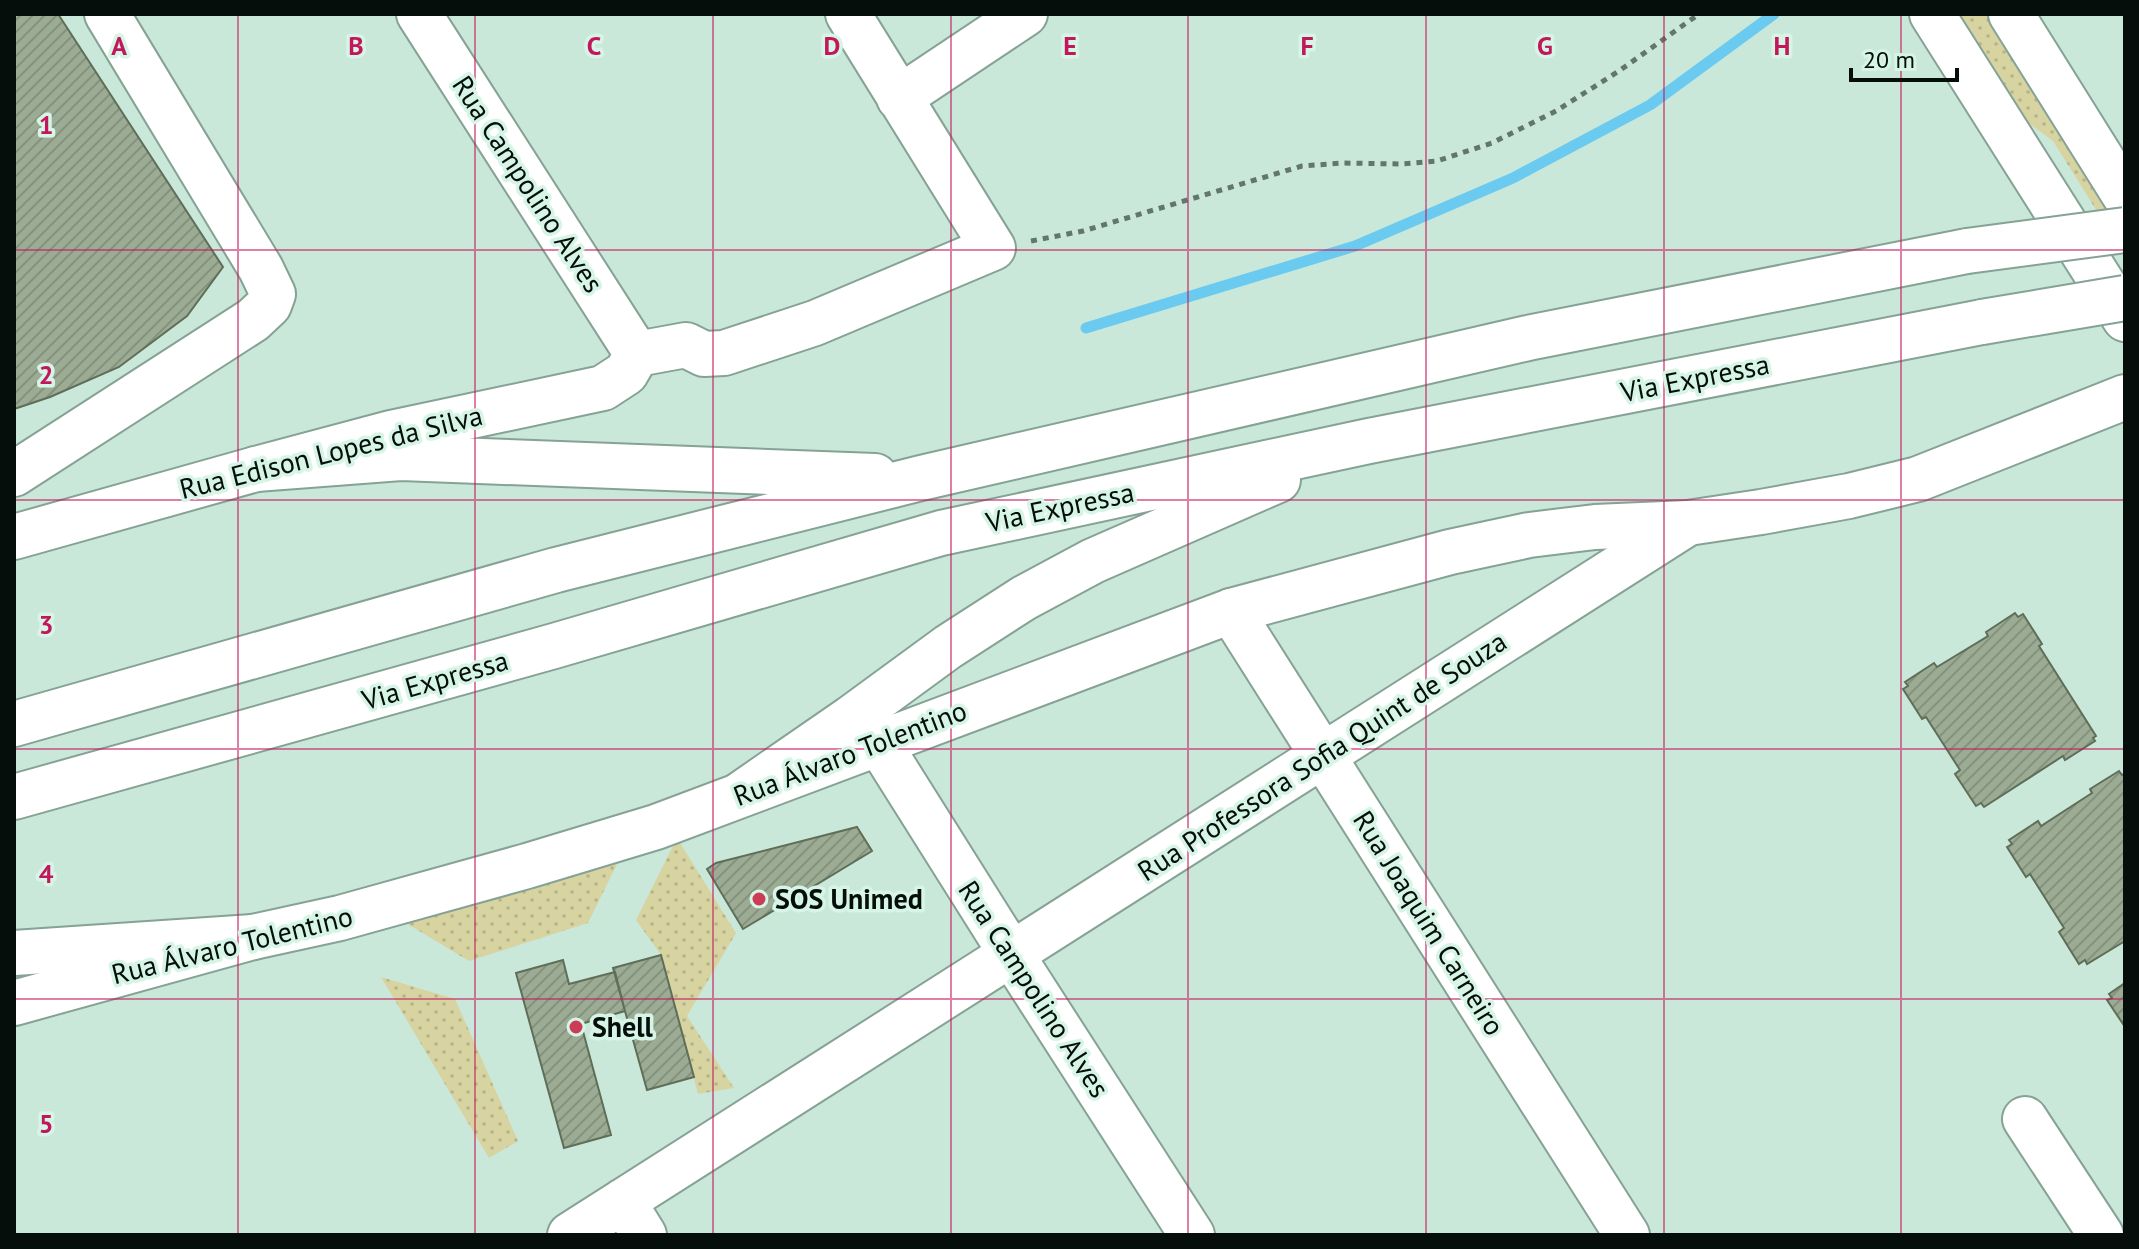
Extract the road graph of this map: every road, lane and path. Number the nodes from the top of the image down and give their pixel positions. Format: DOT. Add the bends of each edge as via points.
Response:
graph roads {
  1 [pos="107,14"];
  2 [pos="419,14"];
  3 [pos="848,14"];
  4 [pos="1025,14"];
  5 [pos="1699,14"];
  6 [pos="1932,14"];
  7 [pos="2011,14"];
  8 [pos="899,98"];
  9 [pos="2125,196"];
  10 [pos="2125,230"];
  11 [pos="993,248"];
  12 [pos="2125,298"];
  13 [pos="2125,319"];
  14 [pos="637,354"];
  15 [pos="2125,397"];
  16 [pos="1369,441"];
  17 [pos="256,469"];
  18 [pos="14,474"];
  19 [pos="921,478"];
  20 [pos="1688,523"];
  21 [pos="15,528"];
  22 [pos="1231,611"];
  23 [pos="14,724"];
  24 [pos="878,742"];
  25 [pos="1323,755"];
  26 [pos="741,794"];
  27 [pos="14,797"];
  28 [pos="253,937"];
  29 [pos="14,953"];
  30 [pos="1011,954"];
  31 [pos="14,1003"];
  32 [pos="2025,1119"];
  33 [pos="633,1218"];
  34 [pos="570,1235"];
  35 [pos="1192,1235"];
  36 [pos="1627,1235"];
  37 [pos="2101,1235"];
  1 -- 18 [label="main road" via="273,294 253,320"];
  2 -- 14 [label="main road, Rua Campolino Alves"];
  3 -- 8 [label="main road"];
  4 -- 8 [label="main road"];
  5 -- 11 [label="path" via="1556,111 1492,143 1437,161 1302,166 1083,231"];
  6 -- 13 [label="main road"];
  7 -- 9 [label="main road"];
  8 -- 11 [label="main road"];
  10 -- 19 [label="main road, Via Expressa, bridge" via="1967,251 1528,338"];
  11 -- 14 [label="main road" via="815,323 724,353 704,354 686,345"];
  12 -- 16 [label="main road, Via Expressa, bridge"];
  14 -- 17 [label="main road, Rua Edison Lopes da Silva" via="626,373 603,388 391,433"];
  15 -- 20 [label="main road, Rua Professora Sofia Quint de Souza" via="1918,479"];
  16 -- 26 [label="main road" via="1093,561 1024,598"];
  16 -- 27 [label="main road, Via Expressa" via="941,533"];
  17 -- 19 [label="main road" via="401,458"];
  17 -- 21 [label="main road, Rua Edison Lopes da Silva"];
  19 -- 23 [label="main road, Via Expressa" via="556,570"];
  20 -- 22 [label="main road, Rua Álvaro Tolentino" via="1529,535"];
  20 -- 25 [label="main road, Rua Professora Sofia Quint de Souza"];
  22 -- 24 [label="main road, Rua Álvaro Tolentino"];
  22 -- 25 [label="main road, Rua Joaquim Carneiro"];
  24 -- 26 [label="main road, Rua Álvaro Tolentino"];
  24 -- 30 [label="main road, Rua Campolino Alves"];
  25 -- 30 [label="main road, Rua Professora Sofia Quint de Souza"];
  25 -- 36 [label="main road, Rua Joaquim Carneiro"];
  26 -- 28 [label="main road, Rua Álvaro Tolentino" via="656,827 527,866"];
  28 -- 29 [label="main road"];
  28 -- 31 [label="main road, Rua Álvaro Tolentino"];
  30 -- 33 [label="main road, Rua Professora Sofia Quint de Souza"];
  30 -- 35 [label="main road, Rua Campolino Alves"];
  32 -- 37 [label="main road"];
  33 -- 34 [label="main road, Rua Professora Sofia Quint de Souza"];
}
